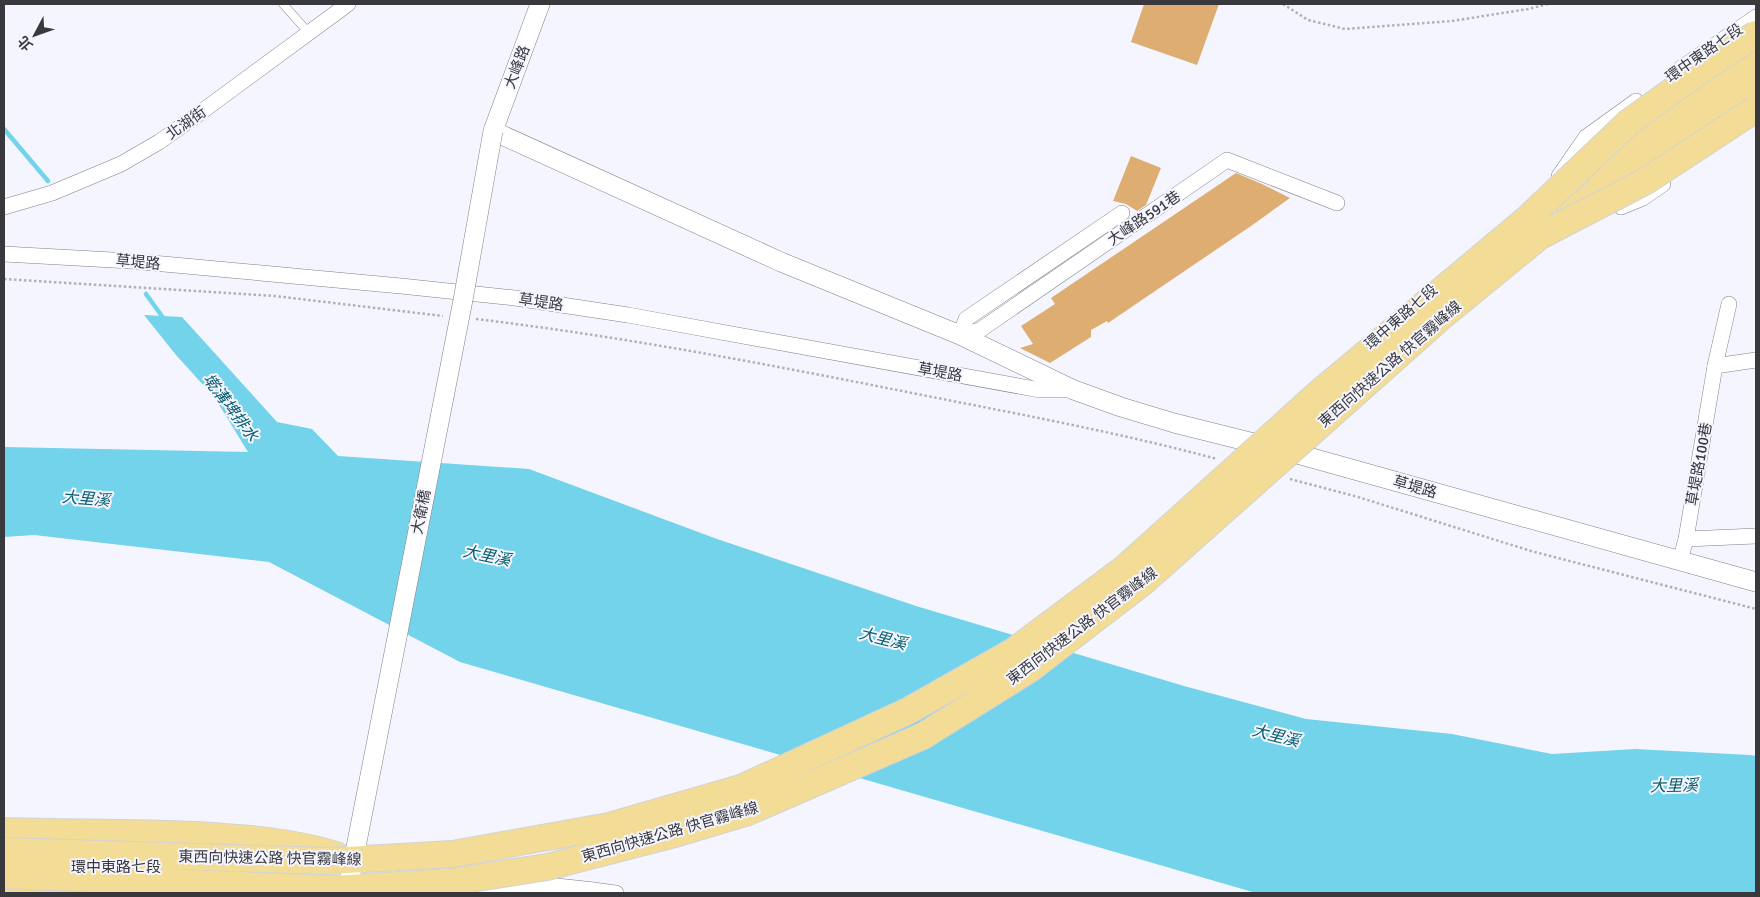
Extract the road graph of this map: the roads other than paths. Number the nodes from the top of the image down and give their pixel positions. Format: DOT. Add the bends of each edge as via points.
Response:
graph roads {
  1 [pos="283,4"];
  2 [pos="348,4"];
  3 [pos="540,4"];
  4 [pos="1756,17"];
  5 [pos="309,33"];
  6 [pos="1756,34"];
  7 [pos="1756,48"];
  8 [pos="1756,57"];
  9 [pos="1756,82"];
  10 [pos="1756,93"];
  11 [pos="1756,109"];
  12 [pos="1756,122"];
  13 [pos="493,130"];
  14 [pos="1547,194"];
  15 [pos="1337,203"];
  16 [pos="4,208"];
  17 [pos="1122,213"];
  18 [pos="1534,227"];
  19 [pos="1569,227"];
  20 [pos="4,254"];
  21 [pos="1729,304"];
  22 [pos="960,335"];
  23 [pos="1756,360"];
  24 [pos="1715,366"];
  25 [pos="1074,390"];
  26 [pos="1258,444"];
  27 [pos="1294,453"];
  28 [pos="1756,536"];
  29 [pos="1686,539"];
  30 [pos="1680,561"];
  31 [pos="1756,582"];
  32 [pos="4,831"];
  33 [pos="4,841"];
  34 [pos="4,851"];
  35 [pos="4,865"];
  36 [pos="370,867"];
  37 [pos="4,875"];
  38 [pos="4,888"];
  39 [pos="467,890"];
  40 [pos="89,893"];
  41 [pos="347,893"];
  42 [pos="489,893"];
  43 [pos="616,893"];
  1 -- 5 [label="lane"];
  2 -- 5 [label="street, 北湖街"];
  3 -- 13 [label="street, 大峰路"];
  4 -- 14 [label="street, 環中東路七段" via="1586,137"];
  5 -- 16 [label="street, 北湖街" via="159,142 121,164 58,191"];
  6 -- 18 [label="highway, bridge" via="1629,122"];
  7 -- 14 [label="street, 環中東路七段" via="1696,86"];
  8 -- 18 [label="highway, 東西向快速公路 快官霧峰線, bridge" via="1608,157"];
  9 -- 18 [label="highway, 東西向快速公路 快官霧峰線, bridge" via="1610,182"];
  10 -- 19 [label="street, 環中東路七段" via="1711,122"];
  11 -- 18 [label="highway, bridge" via="1646,181"];
  12 -- 19 [label="street, 環中東路七段" via="1643,198"];
  13 -- 22 [label="street, 草堤路" via="781,262"];
  13 -- 41 [label="street, 大衛橋, bridge" via="465,290"];
  14 -- 26 [label="street, 環中東路七段" via="1416,304"];
  15 -- 22 [label="street, 大峰路591巷" via="1227,160 980,330"];
  17 -- 22 [label="street" via="966,319"];
  18 -- 34 [label="highway, 東西向快速公路 快官霧峰線, bridge" via="1320,392 1125,568 1014,651 908,711 741,788 609,826 453,854 329,861"];
  18 -- 37 [label="highway, 東西向快速公路 快官霧峰線, bridge" via="1440,318 1142,583 1030,669 923,736 748,812 547,867 450,882 333,889"];
  19 -- 27 [label="street, 環中東路七段" via="1544,240 1443,322"];
  20 -- 25 [label="street, 草堤路" via="131,261 515,298 628,315 1040,390"];
  21 -- 24 [label="street, 草堤路100巷"];
  22 -- 25 [label="street, 草堤路"];
  23 -- 24 [label="street"];
  24 -- 29 [label="street, 草堤路100巷"];
  25 -- 26 [label="street, 草堤路" via="1166,420"];
  26 -- 27 [label="street, 草堤路"];
  27 -- 30 [label="street, 草堤路"];
  28 -- 29 [label="street"];
  29 -- 30 [label="street, 草堤路100巷"];
  30 -- 31 [label="street, 草堤路"];
  32 -- 36 [label="highway, bridge" via="243,838 319,850"];
  33 -- 36 [label="street, 環中東路七段" via="242,848"];
  35 -- 36 [label="street, 環中東路七段"];
  36 -- 39 [label="street"];
  38 -- 40 [label="highway"];
  39 -- 42 [label="street"];
  39 -- 43 [label="street" via="534,884"];
}
